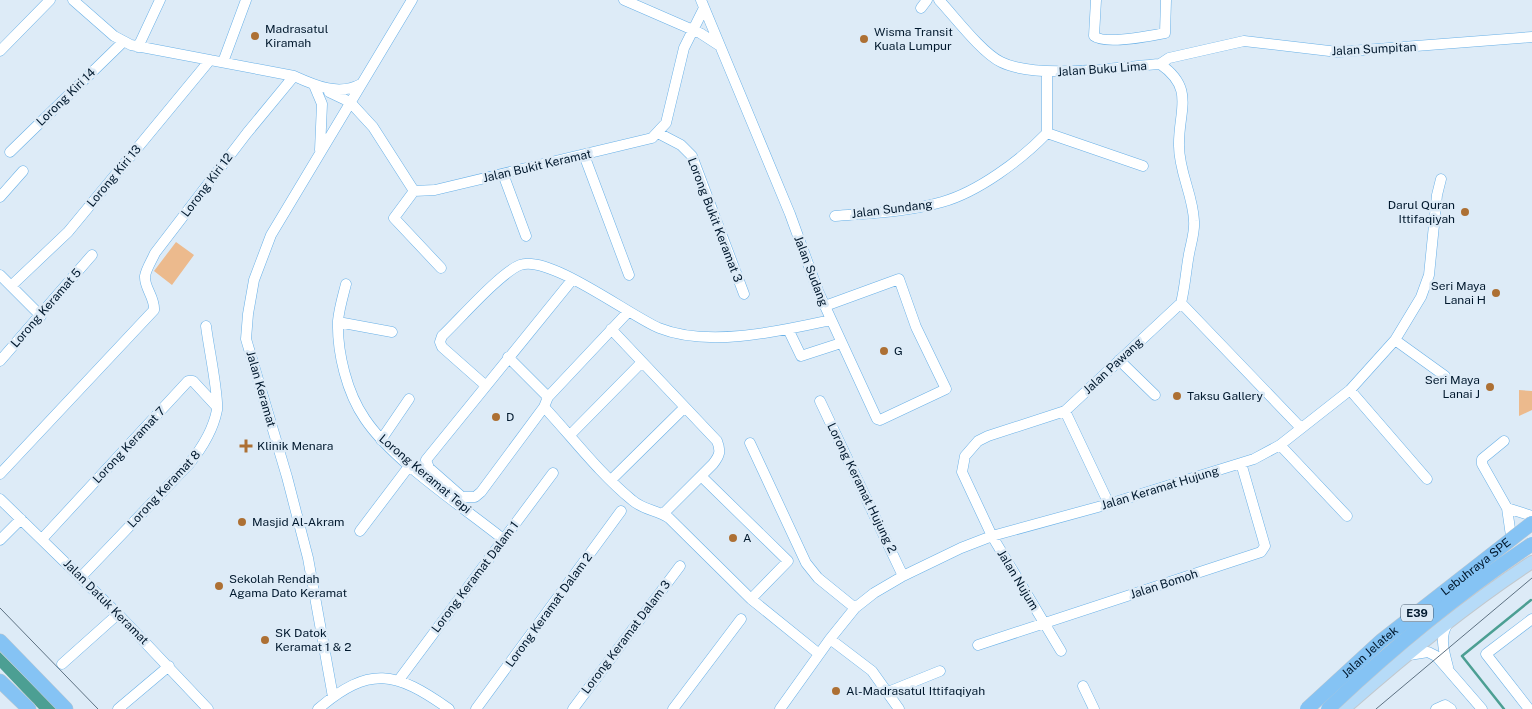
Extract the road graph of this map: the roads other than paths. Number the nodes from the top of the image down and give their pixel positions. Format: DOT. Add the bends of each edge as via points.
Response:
graph roads {
  1 [pos="50,0"];
  2 [pos="73,0"];
  3 [pos="160,0"];
  4 [pos="246,0"];
  5 [pos="399,0"];
  6 [pos="412,0"];
  7 [pos="624,0"];
  8 [pos="939,0"];
  9 [pos="1096,0"];
  10 [pos="1166,0"];
  11 [pos="702,4"];
  12 [pos="403,11"];
  13 [pos="693,30"];
  14 [pos="1532,38"];
  15 [pos="123,42"];
  16 [pos="721,46"];
  17 [pos="138,47"];
  18 [pos="0,51"];
  19 [pos="210,60"];
  20 [pos="223,62"];
  21 [pos="1160,64"];
  22 [pos="1047,73"];
  23 [pos="294,76"];
  24 [pos="362,84"];
  25 [pos="314,85"];
  26 [pos="350,102"];
  27 [pos="658,133"];
  28 [pos="1047,133"];
  29 [pos="10,152"];
  30 [pos="320,152"];
  31 [pos="584,155"];
  32 [pos="1144,166"];
  33 [pos="23,171"];
  34 [pos="503,174"];
  35 [pos="1441,179"];
  36 [pos="414,191"];
  37 [pos="0,197"];
  38 [pos="835,216"];
  39 [pos="526,236"];
  40 [pos="92,255"];
  41 [pos="441,268"];
  42 [pos="0,275"];
  43 [pos="629,275"];
  44 [pos="572,280"];
  45 [pos="346,284"];
  46 [pos="11,286"];
  47 [pos="744,294"];
  48 [pos="1181,303"];
  49 [pos="824,306"];
  50 [pos="628,312"];
  51 [pos="41,316"];
  52 [pos="831,320"];
  53 [pos="338,322"];
  54 [pos="206,326"];
  55 [pos="611,329"];
  56 [pos="788,329"];
  57 [pos="392,332"];
  58 [pos="1396,340"];
  59 [pos="841,343"];
  60 [pos="508,357"];
  61 [pos="1119,360"];
  62 [pos="0,361"];
  63 [pos="642,362"];
  64 [pos="1445,376"];
  65 [pos="485,385"];
  66 [pos="1350,390"];
  67 [pos="1155,395"];
  68 [pos="548,397"];
  69 [pos="409,399"];
  70 [pos="820,401"];
  71 [pos="217,408"];
  72 [pos="544,408"];
  73 [pos="684,408"];
  74 [pos="1065,411"];
  75 [pos="1300,427"];
  76 [pos="570,435"];
  77 [pos="381,440"];
  78 [pos="1504,441"];
  79 [pos="750,443"];
  80 [pos="1280,445"];
  81 [pos="1241,463"];
  82 [pos="410,465"];
  83 [pos="553,473"];
  84 [pos="0,474"];
  85 [pos="701,476"];
  86 [pos="1427,479"];
  87 [pos="611,480"];
  88 [pos="0,499"];
  89 [pos="1110,504"];
  90 [pos="1505,505"];
  91 [pos="621,511"];
  92 [pos="663,514"];
  93 [pos="1347,516"];
  94 [pos="1532,516"];
  95 [pos="21,519"];
  96 [pos="1532,523"];
  97 [pos="360,530"];
  98 [pos="992,536"];
  99 [pos="1510,536"];
  100 [pos="503,538"];
  101 [pos="42,539"];
  102 [pos="0,540"];
  103 [pos="1532,544"];
  104 [pos="1532,562"];
  105 [pos="680,566"];
  106 [pos="904,576"];
  107 [pos="81,577"];
  108 [pos="751,599"];
  109 [pos="856,608"];
  110 [pos="1457,613"];
  111 [pos="118,614"];
  112 [pos="741,619"];
  113 [pos="1532,619"];
  114 [pos="1044,624"];
  115 [pos="1389,632"];
  116 [pos="830,639"];
  117 [pos="1422,640"];
  118 [pos="0,641"];
  119 [pos="978,645"];
  120 [pos="1061,651"];
  121 [pos="819,654"];
  122 [pos="62,664"];
  123 [pos="169,666"];
  124 [pos="1392,667"];
  125 [pos="1448,668"];
  126 [pos="940,671"];
  127 [pos="0,681"];
  128 [pos="398,681"];
  129 [pos="1083,686"];
  130 [pos="888,692"];
  131 [pos="333,696"];
  132 [pos="1091,708"];
  133 [pos="29,709"];
  134 [pos="66,709"];
  135 [pos="118,709"];
  136 [pos="208,709"];
  137 [pos="318,709"];
  138 [pos="448,709"];
  139 [pos="476,709"];
  140 [pos="573,709"];
  141 [pos="673,709"];
  142 [pos="780,709"];
  143 [pos="899,709"];
  144 [pos="1305,709"];
  145 [pos="1328,709"];
  146 [pos="1344,709"];
  147 [pos="1436,709"];
  148 [pos="1452,709"];
  149 [pos="1482,709"];
  150 [pos="1529,709"];
  1 -- 18 [label="street"];
  2 -- 15 [label="street"];
  3 -- 17 [label="street"];
  4 -- 20 [label="street"];
  5 -- 12 [label="street"];
  6 -- 12 [label="street"];
  7 -- 13 [label="street"];
  8 -- 22 [label="street, Jalan Buku Lima" via="1001,63"];
  9 -- 10 [label="street" via="1094,36 1098,40 1165,33"];
  11 -- 13 [label="street"];
  11 -- 16 [label="street, Jalan Sudang"];
  12 -- 24 [label="street, Jalan Keramat" via="401,20"];
  13 -- 16 [label="street"];
  13 -- 27 [label="street" via="684,48 666,123"];
  14 -- 21 [label="street, Jalan Sumpitan" via="1338,52 1244,41 1168,58"];
  15 -- 17 [label="street"];
  15 -- 29 [label="street, Lorong Kiri 14"];
  16 -- 49 [label="street, Jalan Sudang"];
  17 -- 19 [label="street"];
  19 -- 20 [label="street"];
  19 -- 46 [label="street, Lorong Kiri 13" via="68,232"];
  20 -- 23 [label="street"];
  21 -- 22 [label="street, Jalan Buku Lima"];
  21 -- 48 [label="street, Jalan Buku Lima" via="1182,88 1180,162 1195,222"];
  22 -- 28 [label="street"];
  23 -- 25 [label="street"];
  23 -- 84 [label="street, Lorong Kiri 12" via="155,253 145,274 155,302 154,310"];
  24 -- 25 [label="street" via="346,90"];
  24 -- 26 [label="street, Jalan Keramat"];
  25 -- 26 [label="street"];
  25 -- 30 [label="street, Jalan Keramat" via="322,104"];
  26 -- 30 [label="street, Jalan Keramat"];
  26 -- 36 [label="street" via="373,127"];
  27 -- 31 [label="street, Jalan Bukit Keramat" via="652,138"];
  27 -- 47 [label="street, Lorong Bukit Keramat 3" via="681,145 692,156"];
  28 -- 32 [label="street"];
  28 -- 38 [label="street, Jalan Sundang" via="991,179 944,202"];
  30 -- 131 [label="street, Jalan Keramat" via="271,235 254,280 246,338 308,558"];
  31 -- 34 [label="street, Jalan Bukit Keramat"];
  31 -- 43 [label="street"];
  33 -- 37 [label="street"];
  34 -- 36 [label="street, Jalan Bukit Keramat" via="435,190"];
  34 -- 39 [label="street"];
  35 -- 58 [label="street, Jalan Keramat Hujung" via="1429,275 1413,314"];
  36 -- 41 [label="street" via="394,218"];
  40 -- 51 [label="street, Lorong Keramat 5"];
  42 -- 46 [label="street"];
  44 -- 50 [label="street" via="592,288"];
  44 -- 60 [label="street"];
  44 -- 65 [label="street" via="536,264 521,265 502,276 442,336 442,347"];
  45 -- 53 [label="street, Lorong Keramat Tepi"];
  46 -- 51 [label="street"];
  48 -- 61 [label="street, Jalan Pawang"];
  48 -- 75 [label="street"];
  49 -- 52 [label="street, Jalan Sudang"];
  49 -- 59 [label="street, Jalan Sudang" via="899,279 916,327 946,390 880,420"];
  50 -- 55 [label="street"];
  50 -- 56 [label="street" via="660,328 688,334 724,337"];
  51 -- 62 [label="street, Lorong Keramat 5"];
  52 -- 56 [label="street"];
  52 -- 59 [label="street, Jalan Sudang"];
  53 -- 57 [label="street"];
  53 -- 77 [label="street, Lorong Keramat Tepi" via="339,349 350,386 364,418"];
  54 -- 71 [label="street, Lorong Keramat 8"];
  55 -- 63 [label="street"];
  55 -- 68 [label="street"];
  56 -- 59 [label="street" via="801,356"];
  58 -- 64 [label="street"];
  58 -- 66 [label="street, Jalan Keramat Hujung"];
  60 -- 65 [label="street"];
  60 -- 68 [label="street"];
  61 -- 67 [label="street"];
  61 -- 74 [label="street, Jalan Pawang"];
  63 -- 73 [label="street"];
  63 -- 76 [label="street"];
  65 -- 72 [label="street" via="426,460 429,468 462,497 481,492"];
  66 -- 75 [label="street, Jalan Keramat Hujung"];
  66 -- 86 [label="street"];
  68 -- 72 [label="street"];
  69 -- 77 [label="street"];
  70 -- 106 [label="street, Lorong Keramat Hujung 2"];
  71 -- 101 [label="street, Lorong Keramat 7" via="194,380 188,381"];
  71 -- 107 [label="street, Lorong Keramat 8" via="202,448"];
  72 -- 76 [label="street"];
  73 -- 85 [label="street" via="720,448 719,456"];
  73 -- 87 [label="street"];
  74 -- 89 [label="street"];
  74 -- 98 [label="street, Jalan Pawang" via="988,436 978,441 965,456 962,472"];
  75 -- 80 [label="street, Jalan Keramat Hujung"];
  76 -- 87 [label="street"];
  77 -- 82 [label="street, Lorong Keramat Tepi"];
  78 -- 90 [label="street" via="1482,459 1482,464"];
  79 -- 109 [label="street" via="806,562 818,578"];
  80 -- 81 [label="street, Jalan Keramat Hujung"];
  80 -- 93 [label="street"];
  81 -- 89 [label="street, Jalan Keramat Hujung"];
  81 -- 114 [label="street, Jalan Bomoh" via="1265,546 1261,552"];
  82 -- 97 [label="street"];
  82 -- 100 [label="street, Lorong Keramat Tepi"];
  83 -- 100 [label="street, Lorong Keramat Dalam 1"];
  85 -- 92 [label="street"];
  85 -- 108 [label="street" via="788,561"];
  87 -- 92 [label="street" via="643,509"];
  88 -- 95 [label="street, Jalan Datuk Keramat"];
  89 -- 98 [label="street, Jalan Keramat Hujung"];
  90 -- 94 [label="street"];
  90 -- 99 [label="street"];
  91 -- 139 [label="street, Lorong Keramat Dalam 2"];
  92 -- 108 [label="street"];
  95 -- 101 [label="street, Jalan Datuk Keramat"];
  95 -- 102 [label="street"];
  96 -- 99 [label="main road, Jalan Jelatek"];
  96 -- 144 [label="highway, Lebuhraya SPE / E39, bridge" via="1381,641"];
  98 -- 106 [label="street, Jalan Keramat Hujung"];
  98 -- 114 [label="street, Jalan Nujum"];
  99 -- 115 [label="main road, Jalan Jelatek"];
  100 -- 128 [label="street, Lorong Keramat Dalam 1"];
  101 -- 107 [label="street, Jalan Datuk Keramat"];
  103 -- 145 [label="highway, Lebuhraya SPE / E39, bridge" via="1392,650"];
  104 -- 110 [label="main road"];
  105 -- 140 [label="street, Lorong Keramat Dalam 3"];
  106 -- 109 [label="street, Jalan Keramat Hujung"];
  107 -- 111 [label="street, Jalan Datuk Keramat"];
  108 -- 121 [label="street"];
  109 -- 116 [label="street, Jalan Keramat Hujung"];
  110 -- 117 [label="main road"];
  110 -- 125 [label="street" via="1443,632"];
  111 -- 122 [label="street"];
  111 -- 123 [label="street, Jalan Datuk Keramat"];
  112 -- 141 [label="street"];
  113 -- 150 [label="street" via="1486,654"];
  114 -- 119 [label="street, Jalan Bomoh"];
  114 -- 120 [label="street, Jalan Nujum"];
  115 -- 117 [label="main road" via="1406,641"];
  115 -- 144 [label="main road, Jalan Jelatek"];
  116 -- 121 [label="street, Jalan Keramat Hujung"];
  116 -- 130 [label="street" via="865,665"];
  117 -- 124 [label="main road"];
  118 -- 134 [label="highway"];
  121 -- 142 [label="street, Jalan Keramat Hujung"];
  123 -- 135 [label="street"];
  123 -- 136 [label="street, Jalan Datuk Keramat"];
  124 -- 125 [label="street" via="1412,654 1428,652"];
  124 -- 146 [label="main road"];
  125 -- 149 [label="street"];
  126 -- 130 [label="street"];
  127 -- 133 [label="highway"];
  128 -- 131 [label="street" via="372,678 346,687"];
  128 -- 138 [label="street" via="423,692"];
  129 -- 132 [label="street"];
  130 -- 143 [label="street"];
  131 -- 137 [label="street"];
  147 -- 148 [label="street" via="1445,705"];
}
